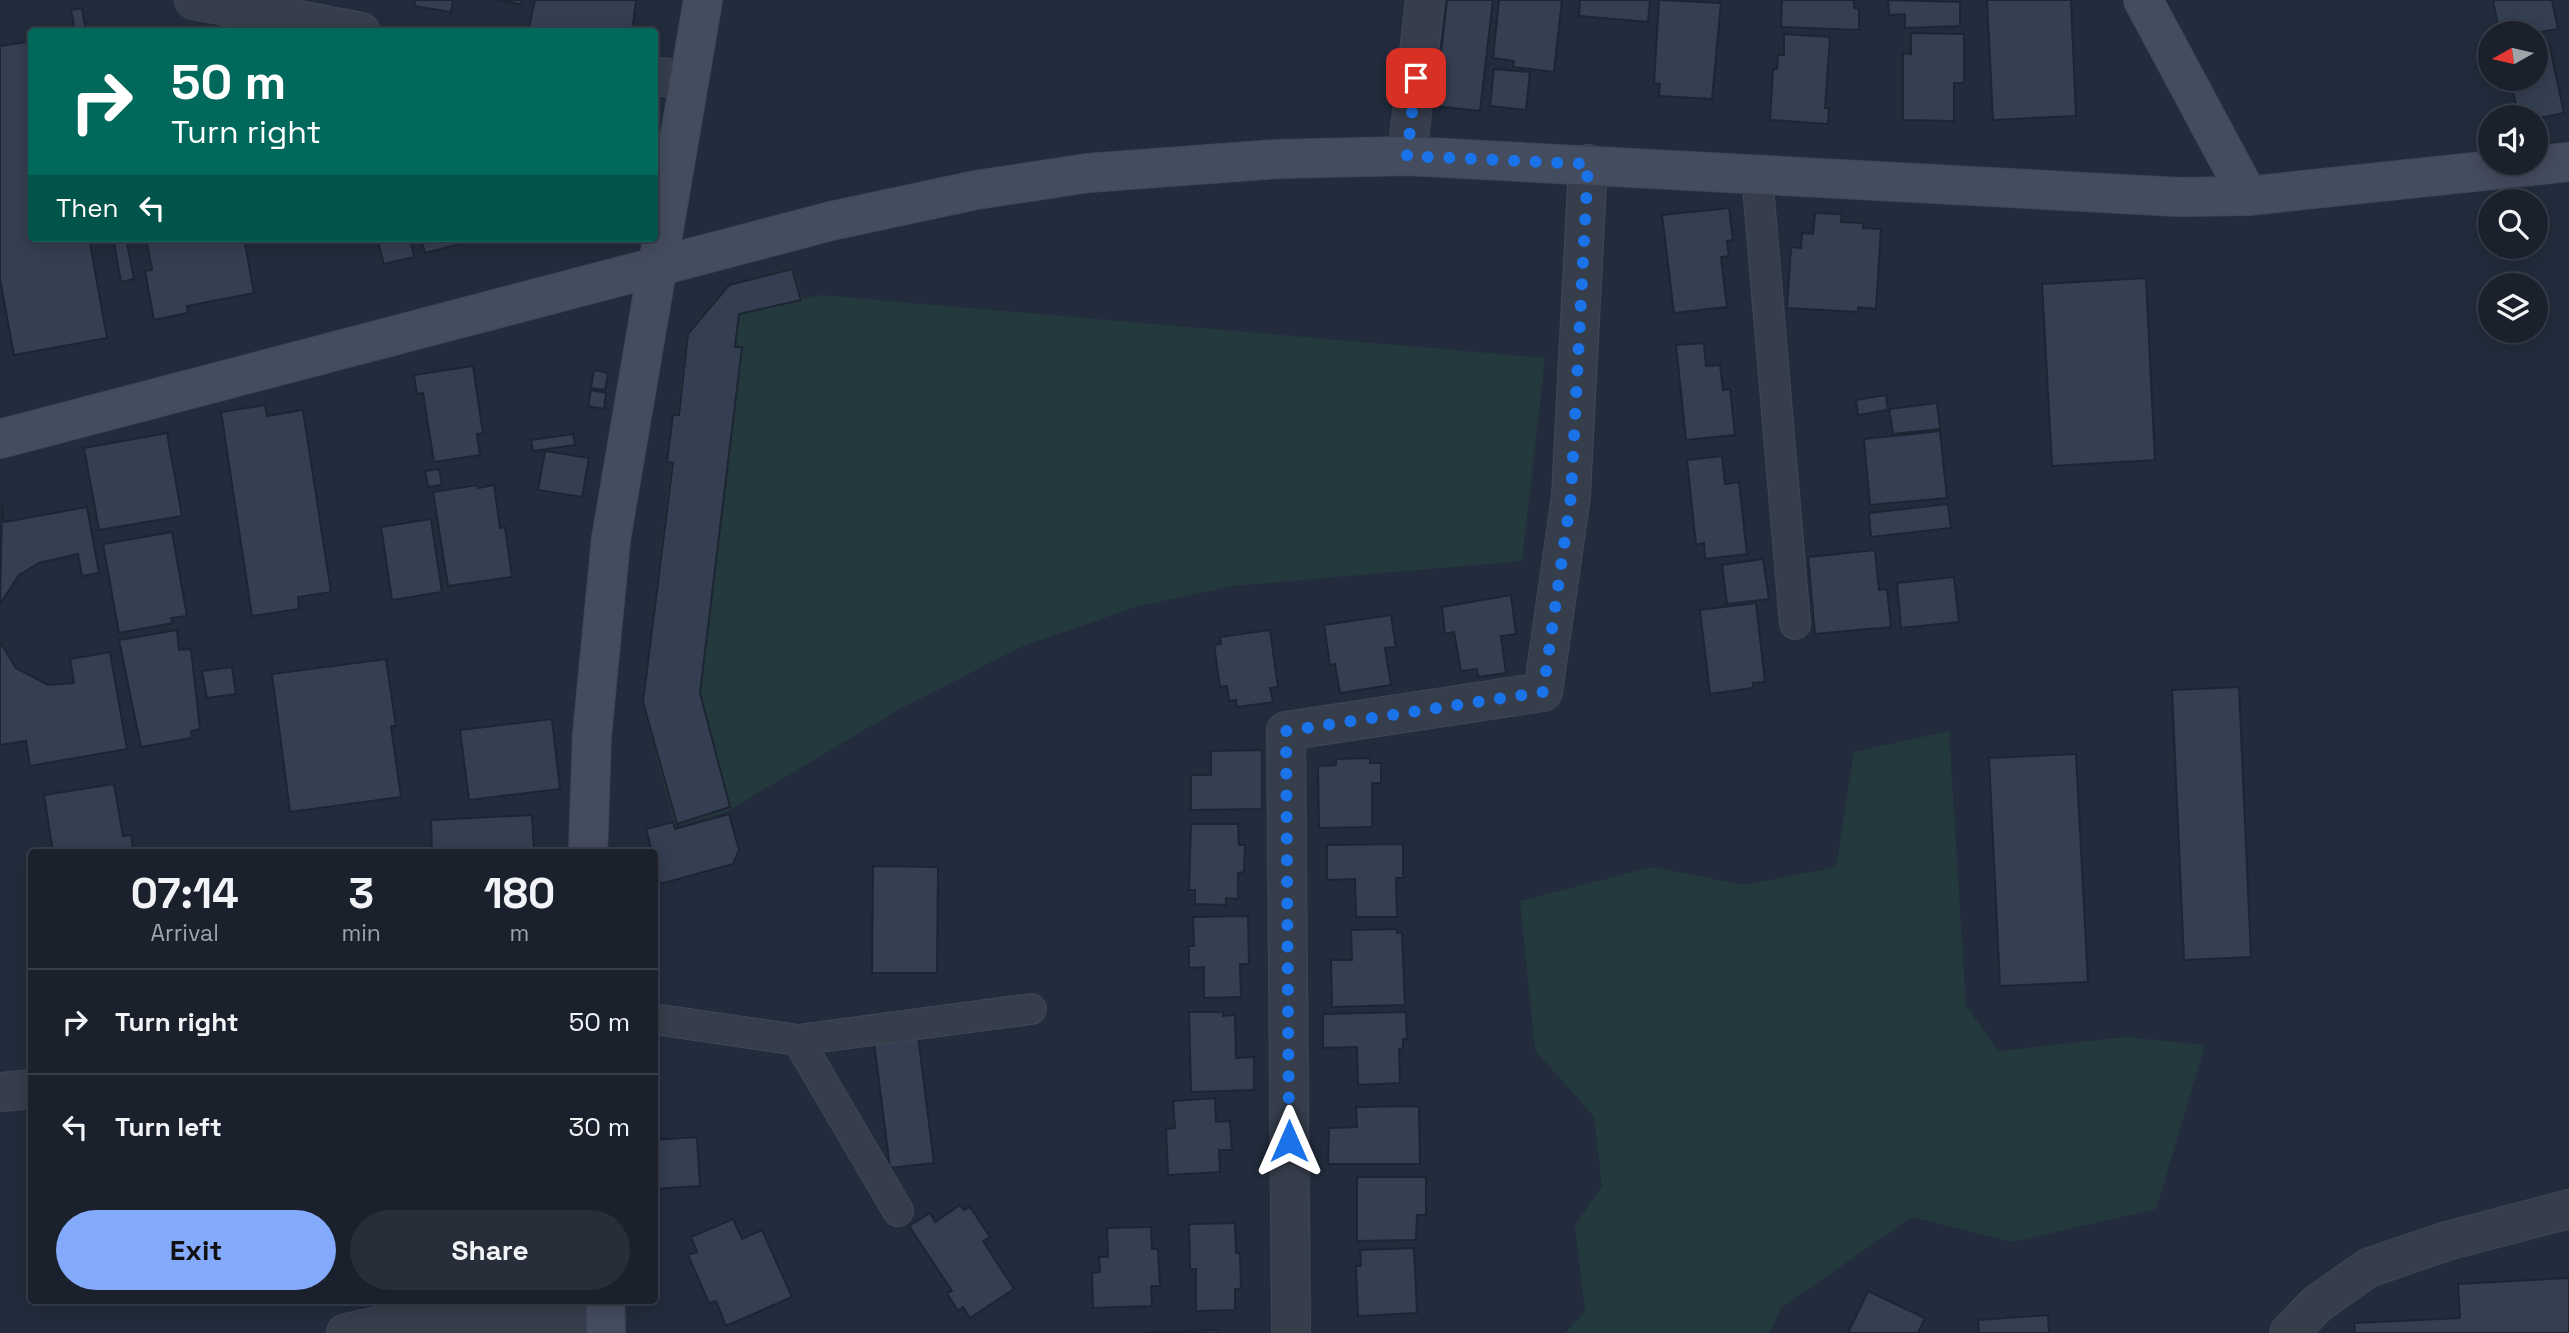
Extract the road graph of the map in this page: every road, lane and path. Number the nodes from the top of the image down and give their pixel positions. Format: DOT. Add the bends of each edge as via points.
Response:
graph roads {
  1 [pos="194,0"];
  2 [pos="703,0"];
  3 [pos="1425,0"];
  4 [pos="2143,0"];
  5 [pos="340,28"];
  6 [pos="672,78"];
  7 [pos="1407,156"];
  8 [pos="2569,162"];
  9 [pos="1588,164"];
  10 [pos="1757,175"];
  11 [pos="2248,196"];
  12 [pos="657,265"];
  13 [pos="0,439"];
  14 [pos="1795,624"];
  15 [pos="588,849"];
  16 [pos="1031,1009"];
  17 [pos="658,1020"];
  18 [pos="798,1040"];
  19 [pos="28,1089"];
  20 [pos="0,1092"];
  21 [pos="2569,1209"];
  22 [pos="898,1211"];
  23 [pos="606,1316"];
  24 [pos="397,1319"];
  25 [pos="346,1333"];
  26 [pos="1291,1333"];
  27 [pos="2289,1333"];
  1 -- 5 [label="street"];
  2 -- 6 [label="street"];
  3 -- 7 [label="street"];
  4 -- 11 [label="street"];
  6 -- 12 [label="street"];
  7 -- 9 [label="street"];
  7 -- 12 [label="street" via="1277,159 1088,173 976,190"];
  8 -- 11 [label="street"];
  9 -- 10 [label="street"];
  9 -- 26 [label="street" via="1571,496 1543,692 1286,731"];
  10 -- 11 [label="street" via="2095,194"];
  10 -- 14 [label="lane"];
  12 -- 13 [label="street"];
  12 -- 15 [label="street" via="611,540 592,735"];
  16 -- 18 [label="lane"];
  17 -- 18 [label="lane"];
  18 -- 22 [label="lane"];
  19 -- 20 [label="street"];
  21 -- 27 [label="street" via="2447,1241 2368,1268 2317,1304"];
  23 -- 24 [label="street"];
  24 -- 25 [label="street"];
}
